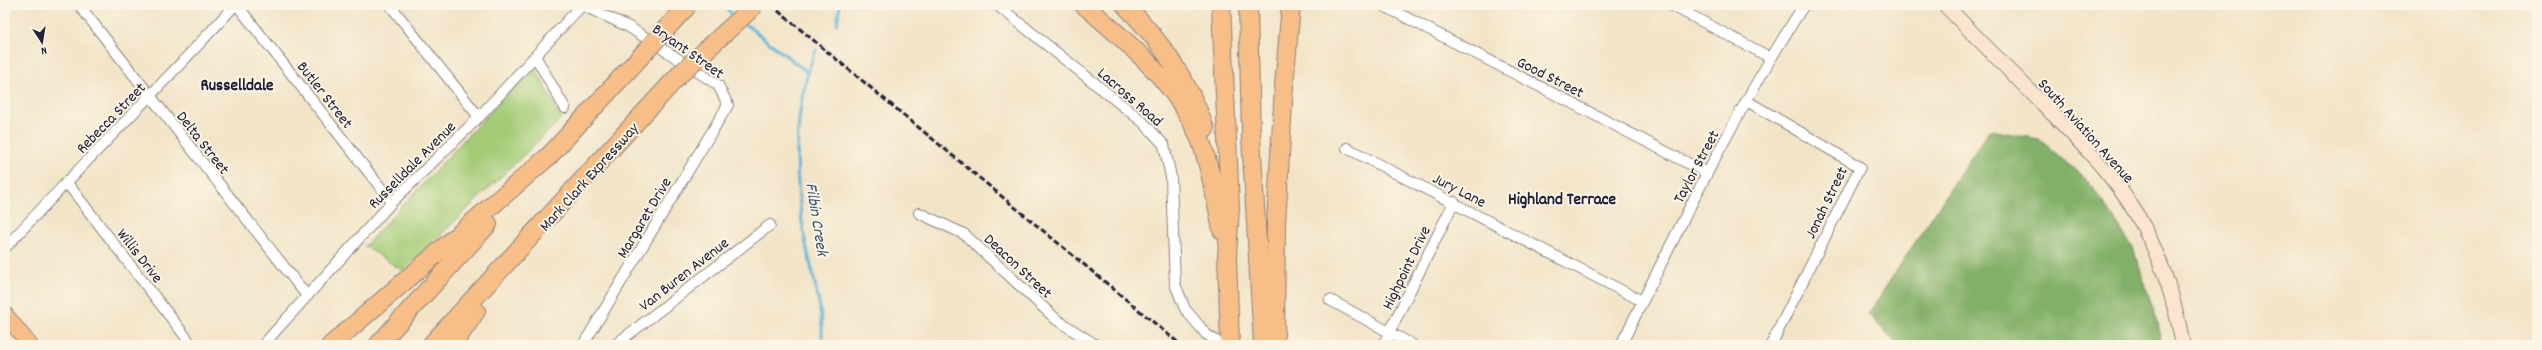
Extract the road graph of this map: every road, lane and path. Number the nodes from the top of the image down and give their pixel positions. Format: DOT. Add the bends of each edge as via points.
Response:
graph roads {
  1 [pos="79,5"];
  2 [pos="236,5"];
  3 [pos="390,5"];
  4 [pos="582,5"];
  5 [pos="688,5"];
  6 [pos="743,5"];
  7 [pos="755,5"];
  8 [pos="998,5"];
  9 [pos="1084,5"];
  10 [pos="1125,5"];
  11 [pos="1222,5"];
  12 [pos="1248,5"];
  13 [pos="1291,5"];
  14 [pos="1382,5"];
  15 [pos="1671,5"];
  16 [pos="1804,5"];
  17 [pos="1945,5"];
  18 [pos="535,56"];
  19 [pos="1772,58"];
  20 [pos="680,74"];
  21 [pos="150,98"];
  22 [pos="1747,102"];
  23 [pos="728,105"];
  24 [pos="565,108"];
  25 [pos="479,117"];
  26 [pos="1348,148"];
  27 [pos="549,156"];
  28 [pos="1707,173"];
  29 [pos="67,183"];
  30 [pos="392,202"];
  31 [pos="1454,202"];
  32 [pos="919,213"];
  33 [pos="1219,216"];
  34 [pos="544,224"];
  35 [pos="770,225"];
  36 [pos="5,248"];
  37 [pos="1227,256"];
  38 [pos="307,296"];
  39 [pos="1330,300"];
  40 [pos="1642,301"];
  41 [pos="5,314"];
  42 [pos="1390,333"];
  43 [pos="1269,340"];
  44 [pos="30,345"];
  45 [pos="192,345"];
  46 [pos="263,345"];
  47 [pos="331,345"];
  48 [pos="378,345"];
  49 [pos="431,345"];
  50 [pos="453,345"];
  51 [pos="583,345"];
  52 [pos="614,345"];
  53 [pos="1096,345"];
  54 [pos="1222,345"];
  55 [pos="1230,345"];
  56 [pos="1383,345"];
  57 [pos="1413,345"];
  58 [pos="1621,345"];
  59 [pos="1771,345"];
  60 [pos="2183,345"];
  1 -- 21 [label="street, Delta Street"];
  2 -- 21 [label="street, Rebecca Street"];
  2 -- 30 [label="street, Butler Street"];
  3 -- 25 [label="street"];
  4 -- 18 [label="street, Russelldale Avenue"];
  4 -- 23 [label="street, Bryant Street" via="629,27 718,85"];
  5 -- 27 [label="highway, bridge"];
  6 -- 20 [label="highway, Mark Clark Expressway, bridge"];
  7 -- 20 [label="highway, bridge"];
  8 -- 54 [label="street, Lacross Road" via="1144,123 1164,146 1171,177 1175,284 1185,309 1206,334"];
  9 -- 33 [label="highway" via="1145,58 1190,119 1209,167"];
  10 -- 33 [label="highway" via="1142,22 1170,59 1199,112 1217,178"];
  11 -- 37 [label="highway" via="1230,207"];
  12 -- 43 [label="highway" via="1251,136"];
  13 -- 43 [label="highway"];
  14 -- 28 [label="street, Good Street"];
  15 -- 19 [label="street"];
  16 -- 19 [label="street, Taylor Street"];
  17 -- 60 [label="street, South Aviation Avenue" via="2075,137 2102,166 2127,199 2159,259 2175,304"];
  18 -- 24 [label="street"];
  18 -- 25 [label="street, Russelldale Avenue"];
  19 -- 22 [label="street, Taylor Street"];
  20 -- 34 [label="highway, Mark Clark Expressway"];
  21 -- 29 [label="street, Rebecca Street"];
  21 -- 38 [label="street, Delta Street"];
  22 -- 28 [label="street, Taylor Street"];
  22 -- 59 [label="street, Jonah Street" via="1860,167"];
  23 -- 51 [label="street, Margaret Drive"];
  25 -- 30 [label="street, Russelldale Avenue"];
  26 -- 31 [label="street, Jury Lane"];
  27 -- 47 [label="highway"];
  27 -- 48 [label="highway"];
  28 -- 40 [label="street, Taylor Street"];
  29 -- 36 [label="street, Rebecca Street"];
  29 -- 45 [label="street, Willis Drive"];
  30 -- 38 [label="street, Russelldale Avenue"];
  31 -- 40 [label="street, Jury Lane"];
  31 -- 42 [label="street, Highpoint Drive"];
  32 -- 53 [label="street, Deacon Street" via="964,234 1057,320"];
  33 -- 37 [label="highway"];
  34 -- 49 [label="highway, Mark Clark Expressway"];
  34 -- 50 [label="highway" via="463,327"];
  35 -- 52 [label="street, Van Buren Avenue"];
  37 -- 55 [label="highway"];
  38 -- 46 [label="street, Russelldale Avenue"];
  39 -- 42 [label="street"];
  40 -- 58 [label="street, Taylor Street"];
  41 -- 44 [label="main road"];
  42 -- 56 [label="street, Highpoint Drive"];
  42 -- 57 [label="street"];
}
